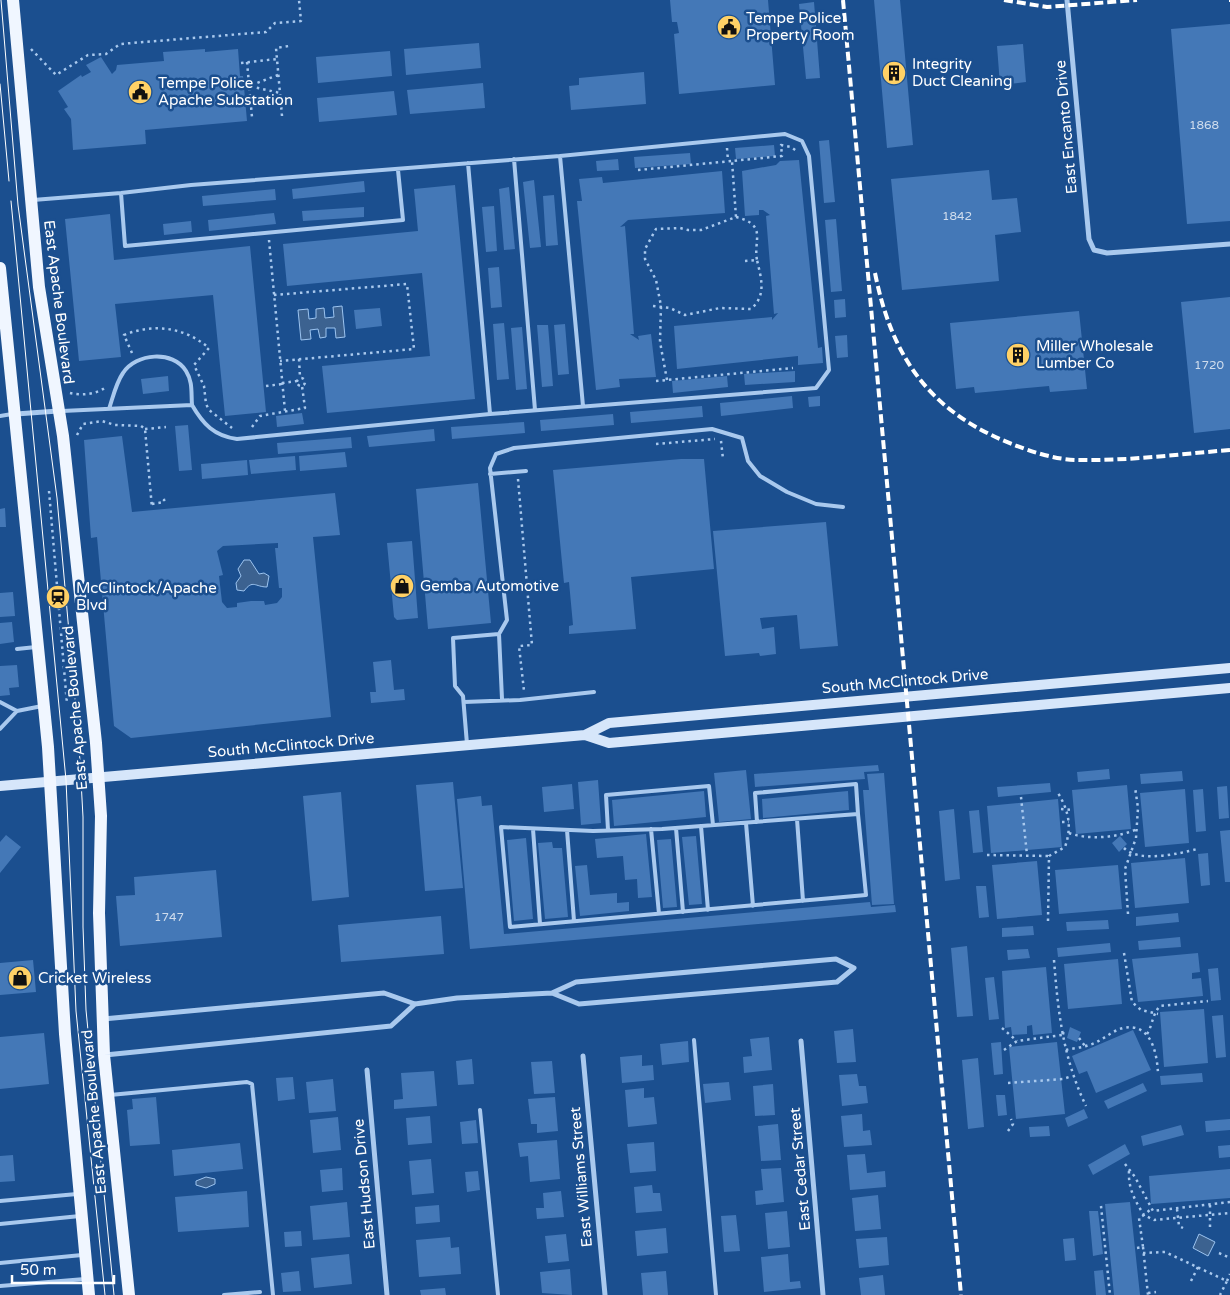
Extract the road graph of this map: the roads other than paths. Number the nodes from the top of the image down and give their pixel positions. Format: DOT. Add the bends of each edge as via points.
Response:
graph roads {
  1 [pos="13,0"];
  2 [pos="1067,0"];
  3 [pos="560,156"];
  4 [pos="514,159"];
  5 [pos="468,163"];
  6 [pos="398,170"];
  7 [pos="121,193"];
  8 [pos="30,200"];
  9 [pos="1230,244"];
  10 [pos="0,268"];
  11 [pos="192,405"];
  12 [pos="583,406"];
  13 [pos="109,409"];
  14 [pos="535,410"];
  15 [pos="58,411"];
  16 [pos="15,414"];
  17 [pos="490,414"];
  18 [pos="0,416"];
  19 [pos="526,471"];
  20 [pos="490,474"];
  21 [pos="843,507"];
  22 [pos="499,634"];
  23 [pos="38,646"];
  24 [pos="17,648"];
  25 [pos="1230,668"];
  26 [pos="1230,688"];
  27 [pos="594,692"];
  28 [pos="502,700"];
  29 [pos="0,702"];
  30 [pos="464,702"];
  31 [pos="44,706"];
  32 [pos="17,711"];
  33 [pos="0,728"];
  34 [pos="585,734"];
  35 [pos="467,744"];
  36 [pos="99,778"];
  37 [pos="51,782"];
  38 [pos="0,786"];
  39 [pos="858,814"];
  40 [pos="797,819"];
  41 [pos="757,822"];
  42 [pos="746,823"];
  43 [pos="712,825"];
  44 [pos="701,826"];
  45 [pos="676,828"];
  46 [pos="533,829"];
  47 [pos="651,829"];
  48 [pos="568,830"];
  49 [pos="608,830"];
  50 [pos="803,901"];
  51 [pos="753,906"];
  52 [pos="708,910"];
  53 [pos="683,912"];
  54 [pos="659,914"];
  55 [pos="574,921"];
  56 [pos="540,924"];
  57 [pos="552,992"];
  58 [pos="415,1004"];
  59 [pos="103,1019"];
  60 [pos="694,1040"];
  61 [pos="801,1040"];
  62 [pos="104,1055"];
  63 [pos="582,1056"];
  64 [pos="367,1070"];
  65 [pos="108,1095"];
  66 [pos="480,1110"];
  67 [pos="80,1194"];
  68 [pos="0,1201"];
  69 [pos="82,1216"];
  70 [pos="0,1224"];
  71 [pos="84,1255"];
  72 [pos="0,1263"];
  73 [pos="87,1278"];
  74 [pos="0,1286"];
  75 [pos="260,1292"];
  76 [pos="89,1295"];
  77 [pos="129,1295"];
  78 [pos="224,1295"];
  79 [pos="273,1295"];
  80 [pos="387,1295"];
  81 [pos="498,1295"];
  82 [pos="605,1295"];
  83 [pos="716,1295"];
  84 [pos="823,1295"];
  1 -- 8 [label="main road, East Apache Boulevard"];
  2 -- 9 [label="street, East Encanto Drive" via="1089,239 1094,250 1107,254"];
  3 -- 4 [label="lane"];
  3 -- 12 [label="lane"];
  3 -- 12 [label="lane" via="785,134 802,141 809,156 829,370 816,388"];
  4 -- 5 [label="lane"];
  4 -- 14 [label="lane"];
  5 -- 6 [label="lane"];
  5 -- 17 [label="lane"];
  6 -- 7 [label="lane"];
  6 -- 7 [label="lane" via="402,220 125,246"];
  7 -- 8 [label="lane"];
  8 -- 15 [label="main road, East Apache Boulevard" via="39,288"];
  10 -- 16 [label="main road, East Apache Boulevard"];
  11 -- 13 [label="lane"];
  11 -- 13 [label="lane" via="191,380 185,369 175,360 151,357 137,361 124,372"];
  11 -- 17 [label="lane" via="210,430 224,438 237,439"];
  12 -- 14 [label="lane"];
  13 -- 15 [label="lane"];
  14 -- 17 [label="lane"];
  15 -- 16 [label="street"];
  15 -- 36 [label="main road, East Apache Boulevard" via="72,511"];
  16 -- 18 [label="lane"];
  16 -- 23 [label="main road, East Apache Boulevard"];
  19 -- 20 [label="lane"];
  20 -- 21 [label="lane" via="496,454 514,448 712,429 742,438 748,461 760,476 816,504"];
  20 -- 22 [label="lane" via="507,620"];
  22 -- 28 [label="lane"];
  22 -- 30 [label="lane" via="452,638 455,686"];
  23 -- 24 [label="lane"];
  23 -- 31 [label="main road, East Apache Boulevard"];
  25 -- 34 [label="main road, South McClintock Drive" via="609,723"];
  26 -- 34 [label="main road, South McClintock Drive" via="609,743"];
  27 -- 28 [label="lane"];
  28 -- 30 [label="lane"];
  29 -- 32 [label="lane"];
  30 -- 35 [label="lane"];
  31 -- 32 [label="lane"];
  31 -- 37 [label="main road, East Apache Boulevard"];
  32 -- 33 [label="lane"];
  34 -- 35 [label="main road, South McClintock Drive"];
  35 -- 36 [label="main road, South McClintock Drive"];
  36 -- 37 [label="main road, South McClintock Drive"];
  36 -- 59 [label="main road, East Apache Boulevard"];
  37 -- 38 [label="main road, South McClintock Drive"];
  37 -- 67 [label="main road, East Apache Boulevard" via="65,1034"];
  39 -- 40 [label="lane"];
  39 -- 41 [label="lane" via="856,784 755,792"];
  39 -- 50 [label="lane" via="866,895"];
  40 -- 41 [label="lane"];
  40 -- 50 [label="lane"];
  41 -- 42 [label="lane"];
  42 -- 43 [label="lane"];
  42 -- 51 [label="lane"];
  43 -- 44 [label="lane"];
  43 -- 49 [label="lane" via="709,786 606,794"];
  44 -- 45 [label="lane"];
  44 -- 52 [label="lane"];
  45 -- 47 [label="lane"];
  45 -- 53 [label="lane"];
  46 -- 48 [label="lane"];
  46 -- 56 [label="lane"];
  46 -- 56 [label="lane" via="501,827 510,927"];
  47 -- 49 [label="lane"];
  47 -- 54 [label="lane"];
  48 -- 49 [label="lane"];
  48 -- 55 [label="lane"];
  50 -- 51 [label="lane"];
  51 -- 52 [label="lane"];
  52 -- 53 [label="lane"];
  53 -- 54 [label="lane"];
  54 -- 55 [label="lane"];
  55 -- 56 [label="lane"];
  57 -- 57 [label="street" via="579,1004 837,982 854,968 836,959 826,959 576,982"];
  57 -- 58 [label="street"];
  58 -- 59 [label="street" via="384,993"];
  58 -- 62 [label="street" via="390,1026"];
  59 -- 62 [label="main road, East Apache Boulevard"];
  60 -- 83 [label="lane"];
  61 -- 84 [label="street, East Cedar Street"];
  62 -- 65 [label="main road, East Apache Boulevard"];
  63 -- 82 [label="street, East Williams Street"];
  64 -- 80 [label="street, East Hudson Drive"];
  65 -- 77 [label="main road, East Apache Boulevard"];
  65 -- 79 [label="lane" via="252,1084"];
  66 -- 81 [label="lane"];
  67 -- 68 [label="lane"];
  67 -- 69 [label="main road, East Apache Boulevard"];
  69 -- 70 [label="lane"];
  69 -- 71 [label="main road, East Apache Boulevard"];
  71 -- 72 [label="lane"];
  71 -- 73 [label="main road, East Apache Boulevard"];
  73 -- 74 [label="lane"];
  73 -- 76 [label="main road, East Apache Boulevard"];
  75 -- 78 [label="lane"];
}
